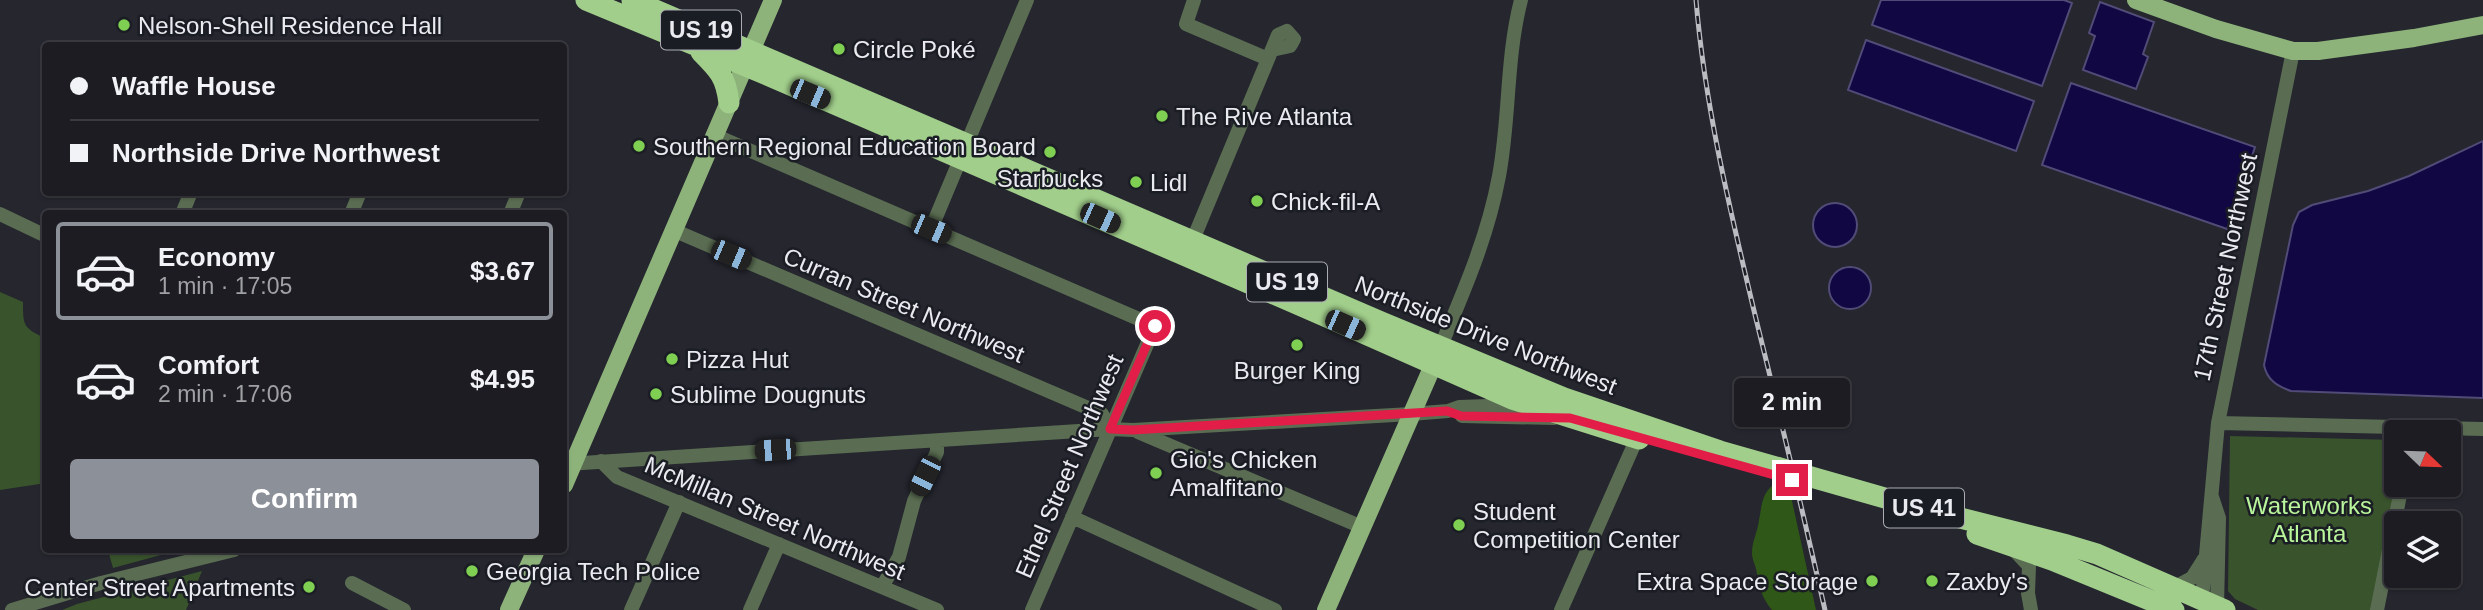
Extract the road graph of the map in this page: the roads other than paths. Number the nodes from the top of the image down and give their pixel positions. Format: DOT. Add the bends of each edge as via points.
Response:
graph roads {
  1 [pos="586,0"];
  2 [pos="632,0"];
  3 [pos="774,0"];
  4 [pos="1027,0"];
  5 [pos="1194,0"];
  6 [pos="1521,0"];
  7 [pos="2136,0"];
  8 [pos="2483,25"];
  9 [pos="697,48"];
  10 [pos="2293,51"];
  11 [pos="748,59"];
  12 [pos="729,103"];
  13 [pos="714,135"];
  14 [pos="964,151"];
  15 [pos="0,214"];
  16 [pos="1100,218"];
  17 [pos="931,229"];
  18 [pos="673,230"];
  19 [pos="42,234"];
  20 [pos="1192,242"];
  21 [pos="1437,356"];
  22 [pos="1528,405"];
  23 [pos="1567,408"];
  24 [pos="1447,411"];
  25 [pos="1411,414"];
  26 [pos="2218,423"];
  27 [pos="1110,429"];
  28 [pos="2384,429"];
  29 [pos="2461,429"];
  30 [pos="2483,429"];
  31 [pos="1133,430"];
  32 [pos="1637,438"];
  33 [pos="937,441"];
  34 [pos="601,461"];
  35 [pos="569,464"];
  36 [pos="2211,493"];
  37 [pos="2400,497"];
  38 [pos="679,502"];
  39 [pos="1072,517"];
  40 [pos="1362,527"];
  41 [pos="2004,543"];
  42 [pos="779,544"];
  43 [pos="209,553"];
  44 [pos="535,553"];
  45 [pos="2206,555"];
  46 [pos="2052,560"];
  47 [pos="352,583"];
  48 [pos="882,587"];
  49 [pos="2175,587"];
  50 [pos="2028,593"];
  51 [pos="2212,607"];
  52 [pos="12,610"];
  53 [pos="404,610"];
  54 [pos="509,610"];
  55 [pos="631,610"];
  56 [pos="751,610"];
  57 [pos="937,610"];
  58 [pos="1032,610"];
  59 [pos="1275,610"];
  60 [pos="1326,610"];
  61 [pos="1562,610"];
  62 [pos="2031,610"];
  63 [pos="2174,610"];
  64 [pos="2377,610"];
  1 -- 9 [label="highway, Northside Drive Northwest / US 19"];
  2 -- 11 [label="highway, Northside Drive Northwest / US 19"];
  3 -- 11 [label="main road"];
  4 -- 14 [label="street"];
  5 -- 20 [label="street" via="1186,24 1270,54"];
  6 -- 21 [label="street" via="1494,203 1477,261"];
  7 -- 10 [label="main road"];
  8 -- 10 [label="main road" via="2414,38"];
  9 -- 11 [label="highway, Northside Drive Northwest / US 19"];
  9 -- 12 [label="highway" via="720,72"];
  10 -- 26 [label="street, 17th Street Northwest"];
  11 -- 12 [label="main road"];
  11 -- 14 [label="highway, Northside Drive Northwest / US 19"];
  12 -- 13 [label="main road"];
  13 -- 17 [label="street"];
  13 -- 18 [label="main road"];
  14 -- 16 [label="highway, Northside Drive Northwest / US 19"];
  14 -- 17 [label="street"];
  14 -- 20 [label="highway, Northside Drive Northwest / US 19"];
  15 -- 19 [label="street"];
  16 -- 20 [label="highway" via="1126,222 1173,243"];
  16 -- 21 [label="highway, Northside Drive Northwest / US 19"];
  17 -- 27 [label="street, Ethel Street Northwest" via="1155,326"];
  18 -- 27 [label="street, Curran Street Northwest" via="1102,414"];
  18 -- 35 [label="main road"];
  20 -- 21 [label="highway, Northside Drive Northwest / US 19"];
  21 -- 22 [label="highway, Northside Drive Northwest / US 41"];
  21 -- 23 [label="highway, Northside Drive Northwest / US 41"];
  21 -- 25 [label="main road"];
  22 -- 23 [label="highway, Northside Drive Northwest / US 41"];
  22 -- 24 [label="street"];
  23 -- 24 [label="street" via="1461,416"];
  23 -- 32 [label="highway, Northside Drive Northwest / US 41"];
  23 -- 49 [label="highway, Northside Drive Northwest / US 41" via="2067,545"];
  24 -- 25 [label="street"];
  25 -- 31 [label="street"];
  25 -- 40 [label="main road"];
  26 -- 28 [label="street"];
  26 -- 36 [label="street, 17th Street Northwest"];
  27 -- 31 [label="street"];
  27 -- 33 [label="street"];
  27 -- 39 [label="street, Ethel Street Northwest"];
  29 -- 30 [label="street"];
  31 -- 40 [label="street"];
  32 -- 41 [label="highway, Northside Drive Northwest / US 41"];
  32 -- 61 [label="street"];
  33 -- 34 [label="street"];
  33 -- 48 [label="street" via="899,556"];
  34 -- 35 [label="street"];
  34 -- 38 [label="street, McMillan Street Northwest" via="617,477"];
  36 -- 45 [label="street, 17th Street Northwest"];
  36 -- 51 [label="street, 17th Street Northwest" via="2219,518"];
  37 -- 64 [label="street"];
  38 -- 42 [label="street, McMillan Street Northwest"];
  38 -- 55 [label="street"];
  39 -- 58 [label="street, Ethel Street Northwest"];
  39 -- 59 [label="street"];
  40 -- 60 [label="main road"];
  41 -- 46 [label="highway, Northside Drive Northwest / US 41"];
  41 -- 50 [label="street" via="2029,566"];
  42 -- 48 [label="street, McMillan Street Northwest"];
  42 -- 56 [label="street"];
  43 -- 52 [label="street"];
  44 -- 54 [label="main road"];
  45 -- 49 [label="street" via="2192,578"];
  45 -- 51 [label="street, 17th Street Northwest"];
  46 -- 50 [label="street" via="2040,570"];
  46 -- 63 [label="highway, Northside Drive Northwest / US 41"];
  47 -- 53 [label="street"];
  48 -- 57 [label="street, McMillan Street Northwest"];
  49 -- 51 [label="highway, Northside Drive Northwest / US 41"];
  50 -- 62 [label="street"];
}
